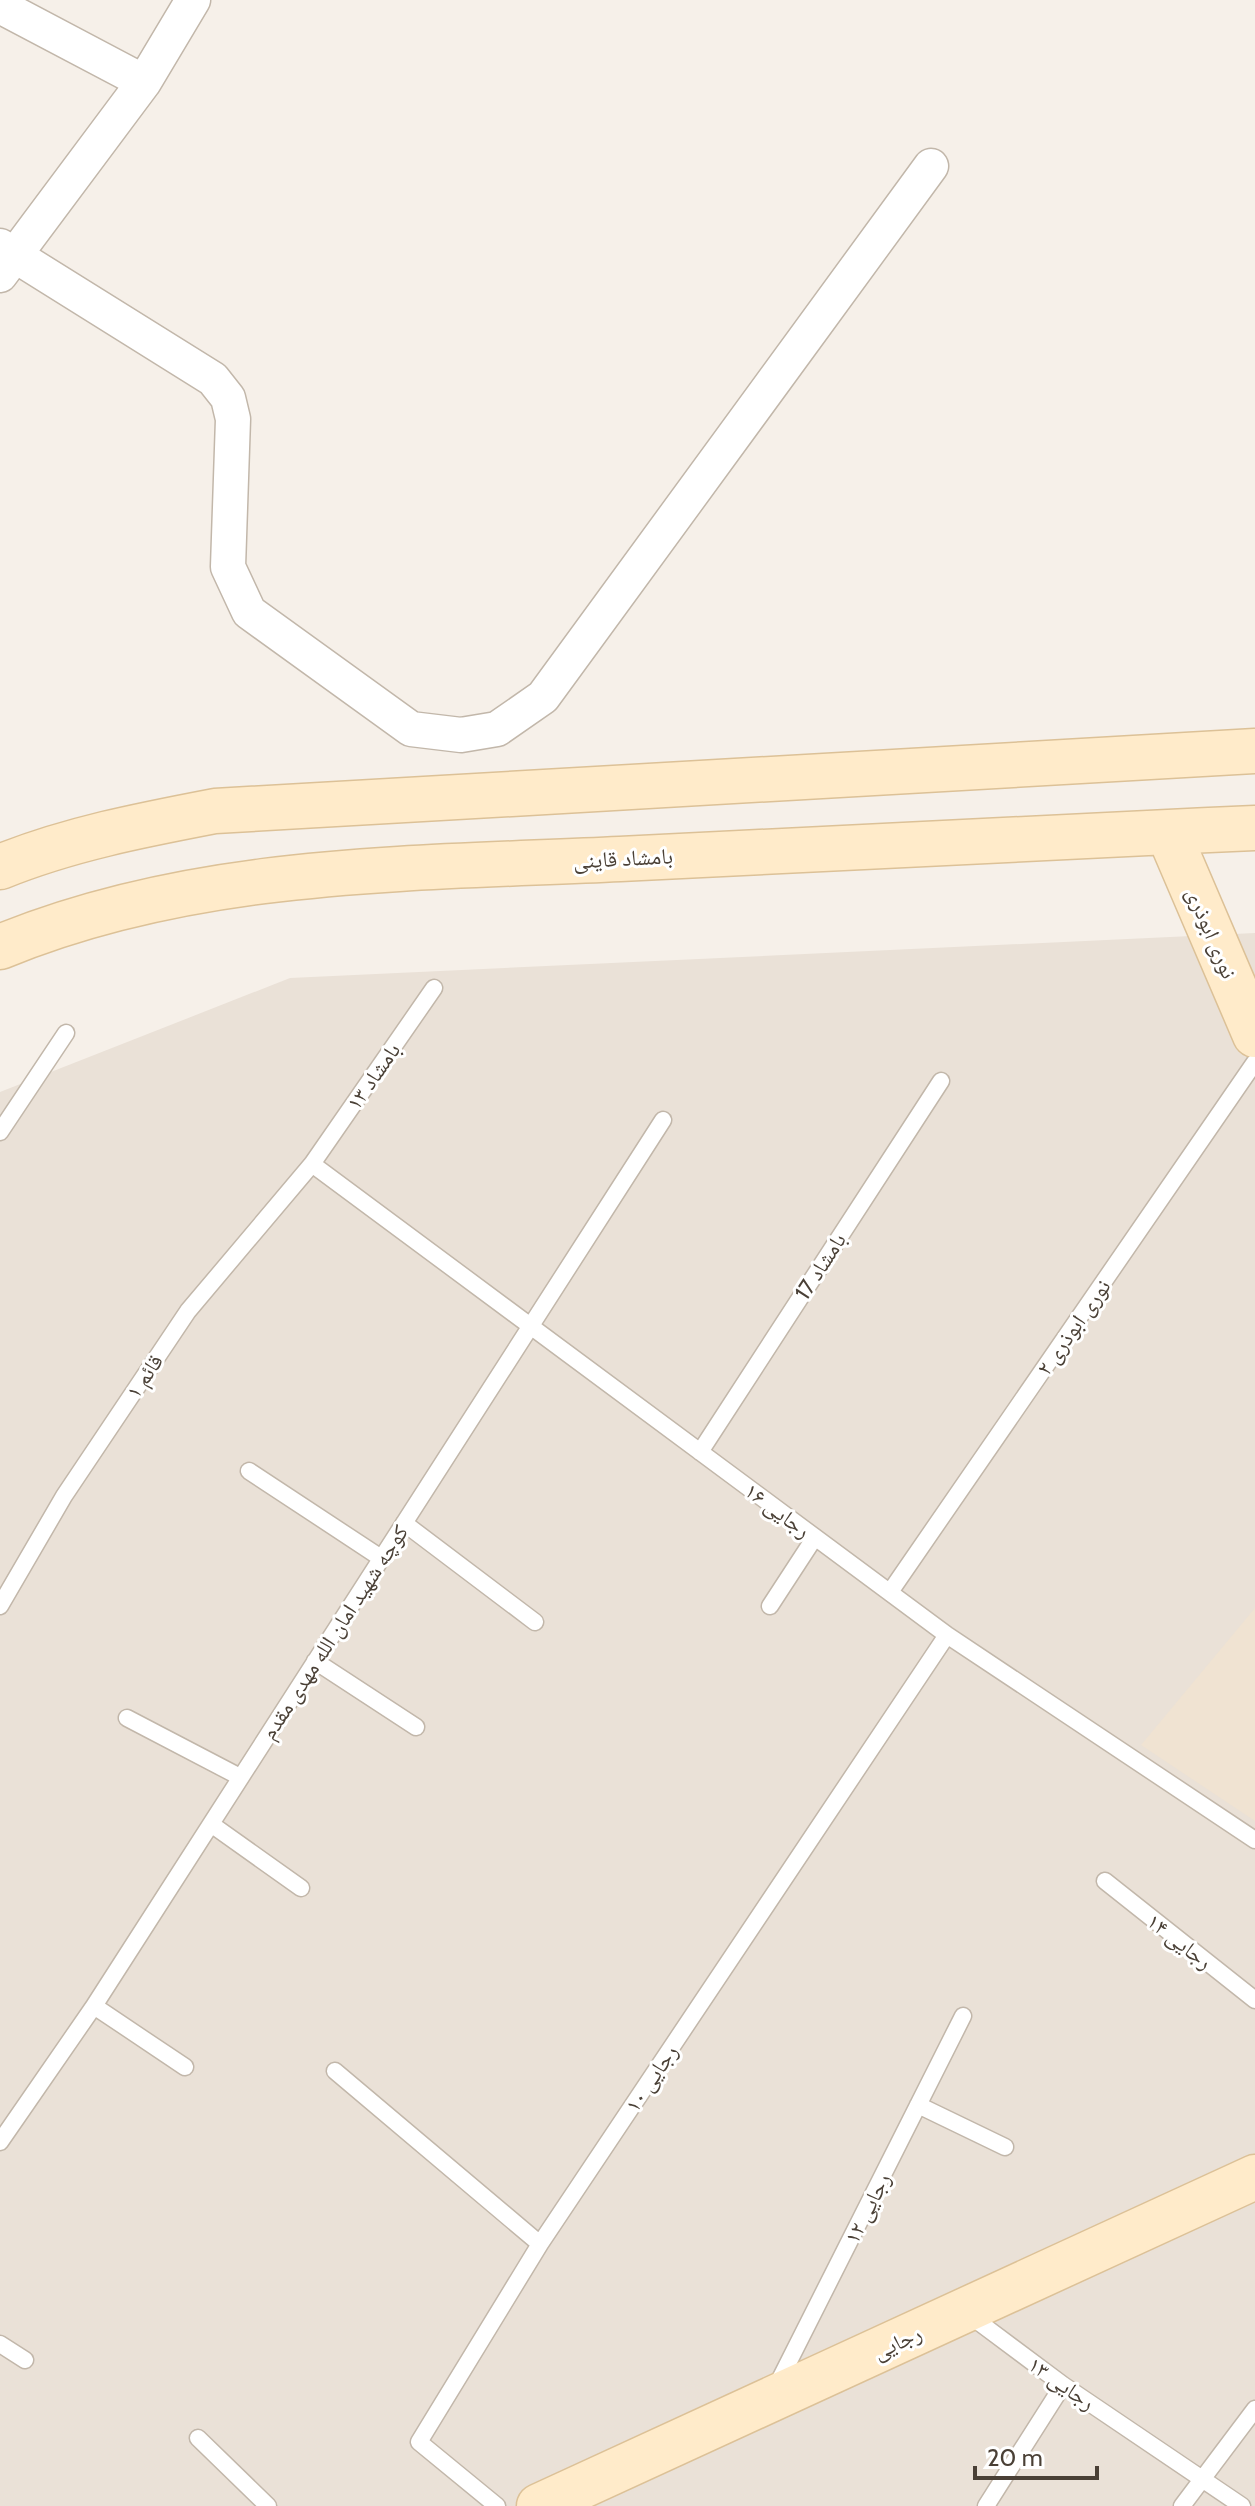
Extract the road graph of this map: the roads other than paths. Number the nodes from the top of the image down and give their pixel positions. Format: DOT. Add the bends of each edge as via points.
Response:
graph roads {
  1 [pos="193,0"];
  2 [pos="0,6"];
  3 [pos="144,82"];
  4 [pos="931,166"];
  5 [pos="5,258"];
  6 [pos="1255,751"];
  7 [pos="1255,828"];
  8 [pos="1168,832"];
  9 [pos="0,867"];
  10 [pos="0,947"];
  11 [pos="434,988"];
  12 [pos="66,1033"];
  13 [pos="1255,1035"];
  14 [pos="1255,1062"];
  15 [pos="941,1081"];
  16 [pos="663,1120"];
  17 [pos="0,1132"];
  18 [pos="312,1164"];
  19 [pos="531,1327"];
  20 [pos="700,1452"];
  21 [pos="249,1471"];
  22 [pos="404,1523"];
  23 [pos="815,1537"];
  24 [pos="381,1558"];
  25 [pos="890,1592"];
  26 [pos="0,1606"];
  27 [pos="770,1606"];
  28 [pos="535,1622"];
  29 [pos="947,1635"];
  30 [pos="315,1661"];
  31 [pos="127,1718"];
  32 [pos="416,1727"];
  33 [pos="240,1777"];
  34 [pos="211,1824"];
  35 [pos="1255,1840"];
  36 [pos="1105,1881"];
  37 [pos="301,1888"];
  38 [pos="1255,2000"];
  39 [pos="94,2006"];
  40 [pos="963,2016"];
  41 [pos="185,2067"];
  42 [pos="335,2071"];
  43 [pos="918,2105"];
  44 [pos="0,2142"];
  45 [pos="1005,2147"];
  46 [pos="1255,2177"];
  47 [pos="540,2244"];
  48 [pos="963,2311"];
  49 [pos="0,2344"];
  50 [pos="25,2360"];
  51 [pos="1063,2385"];
  52 [pos="770,2399"];
  53 [pos="1255,2409"];
  54 [pos="198,2438"];
  55 [pos="1201,2479"];
  56 [pos="268,2506"];
  57 [pos="497,2506"];
  58 [pos="539,2506"];
  59 [pos="986,2506"];
  60 [pos="1182,2506"];
  61 [pos="1242,2506"];
  1 -- 3 [label="street"];
  2 -- 3 [label="street"];
  3 -- 5 [label="street"];
  4 -- 5 [label="street" via="543,697 497,729 461,735 411,729 249,612 228,567 233,419 228,398 213,379"];
  6 -- 9 [label="main road" via="215,811 134,826"];
  7 -- 8 [label="main road, بامشاد قاینی"];
  8 -- 10 [label="main road, بامشاد قاینی" via="409,869 234,883 58,923"];
  8 -- 13 [label="main road, نوری ابوذری"];
  11 -- 18 [label="lane, بامشاد ۱۳"];
  12 -- 17 [label="lane"];
  14 -- 25 [label="lane, نوری ابوذری ۲"];
  15 -- 20 [label="lane, بامشاد 17"];
  16 -- 19 [label="lane, کوچه شهید امان الله مهدی مقدم"];
  18 -- 19 [label="lane, رجایی ۱۶"];
  18 -- 26 [label="lane, قائم ۱" via="188,1311 64,1496"];
  19 -- 20 [label="lane, رجایی ۱۶"];
  19 -- 22 [label="lane, کوچه شهید امان الله مهدی مقدم"];
  20 -- 23 [label="lane, رجایی ۱۶"];
  21 -- 24 [label="lane"];
  22 -- 24 [label="lane, کوچه شهید امان الله مهدی مقدم"];
  22 -- 28 [label="lane"];
  23 -- 25 [label="lane, رجایی ۱۶"];
  23 -- 27 [label="lane"];
  24 -- 30 [label="lane, کوچه شهید امان الله مهدی مقدم"];
  25 -- 29 [label="lane, رجایی ۱۶"];
  29 -- 35 [label="lane, رجایی ۱۶"];
  29 -- 47 [label="lane, رجایی ۱۰"];
  30 -- 32 [label="lane"];
  30 -- 33 [label="lane, کوچه شهید امان الله مهدی مقدم"];
  31 -- 33 [label="lane"];
  33 -- 34 [label="lane, کوچه شهید امان الله مهدی مقدم"];
  34 -- 37 [label="lane"];
  34 -- 39 [label="lane, کوچه شهید امان الله مهدی مقدم"];
  36 -- 38 [label="lane, رجایی ۱۴"];
  39 -- 41 [label="lane"];
  39 -- 44 [label="lane, کوچه شهید امان الله مهدی مقدم"];
  40 -- 43 [label="lane, رجایی ۱۲"];
  42 -- 47 [label="lane"];
  43 -- 45 [label="lane"];
  43 -- 52 [label="lane, رجایی ۱۲"];
  46 -- 48 [label="main road, رجایی"];
  47 -- 57 [label="lane, رجایی ۱۰" via="419,2442"];
  48 -- 51 [label="lane, رجایی ۱۳"];
  48 -- 52 [label="main road, رجایی"];
  49 -- 50 [label="lane"];
  51 -- 55 [label="lane, رجایی ۱۳"];
  51 -- 59 [label="lane"];
  52 -- 58 [label="main road, رجایی"];
  53 -- 55 [label="lane"];
  54 -- 56 [label="lane"];
  55 -- 60 [label="lane"];
  55 -- 61 [label="lane, رجایی ۱۳"];
}
